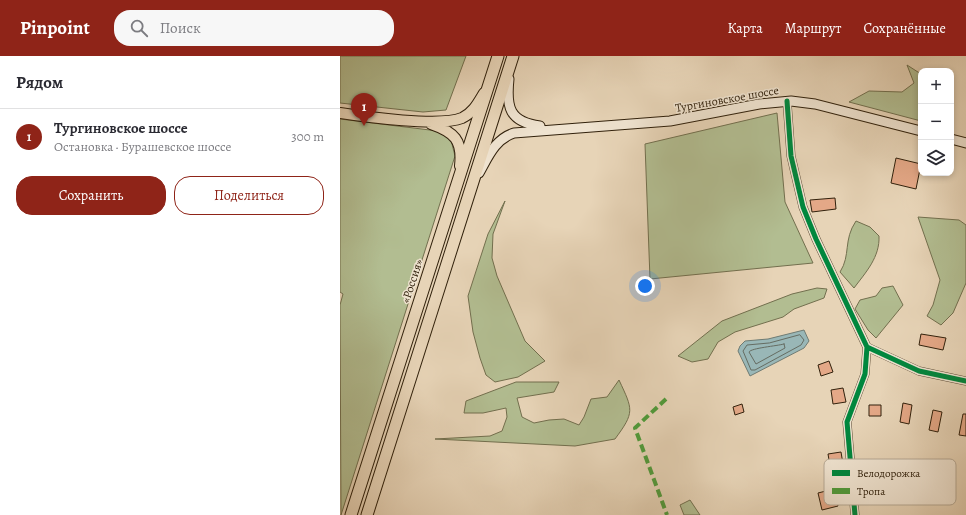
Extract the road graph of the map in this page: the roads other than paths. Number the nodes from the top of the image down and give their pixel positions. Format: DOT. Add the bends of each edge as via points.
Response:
graph roads {
  1 [pos="498,56"];
  2 [pos="512,57"];
  3 [pos="490,83"];
  4 [pos="787,101"];
  5 [pos="340,113"];
  6 [pos="425,122"];
  7 [pos="557,128"];
  8 [pos="918,130"];
  9 [pos="954,140"];
  10 [pos="966,144"];
  11 [pos="458,183"];
  12 [pos="471,187"];
  13 [pos="867,347"];
  14 [pos="966,381"];
  15 [pos="850,459"];
  16 [pos="853,505"];
  17 [pos="351,515"];
  18 [pos="367,515"];
  19 [pos="854,515"];
  1 -- 3 [label="highway, «Россия»"];
  2 -- 7 [label="main road, Тургиновское шоссе" via="507,98 512,112 519,120 528,124"];
  2 -- 12 [label="highway"];
  3 -- 6 [label="main road" via="466,116 452,121"];
  3 -- 11 [label="highway, «Россия»"];
  4 -- 7 [label="main road, Тургиновское шоссе" via="670,121"];
  4 -- 8 [label="main road, Тургиновское шоссе" via="816,104"];
  4 -- 13 [label="street" via="791,156 803,207"];
  5 -- 6 [label="main road"];
  6 -- 11 [label="main road" via="447,130 458,142 461,155"];
  7 -- 12 [label="main road, Тургиновское шоссе" via="517,132 502,139 493,149"];
  9 -- 10 [label="main road"];
  11 -- 17 [label="highway, «Россия»"];
  12 -- 18 [label="highway"];
  13 -- 14 [label="street" via="919,371"];
  13 -- 15 [label="street" via="865,374 847,422"];
  16 -- 19 [label="street"];
}
